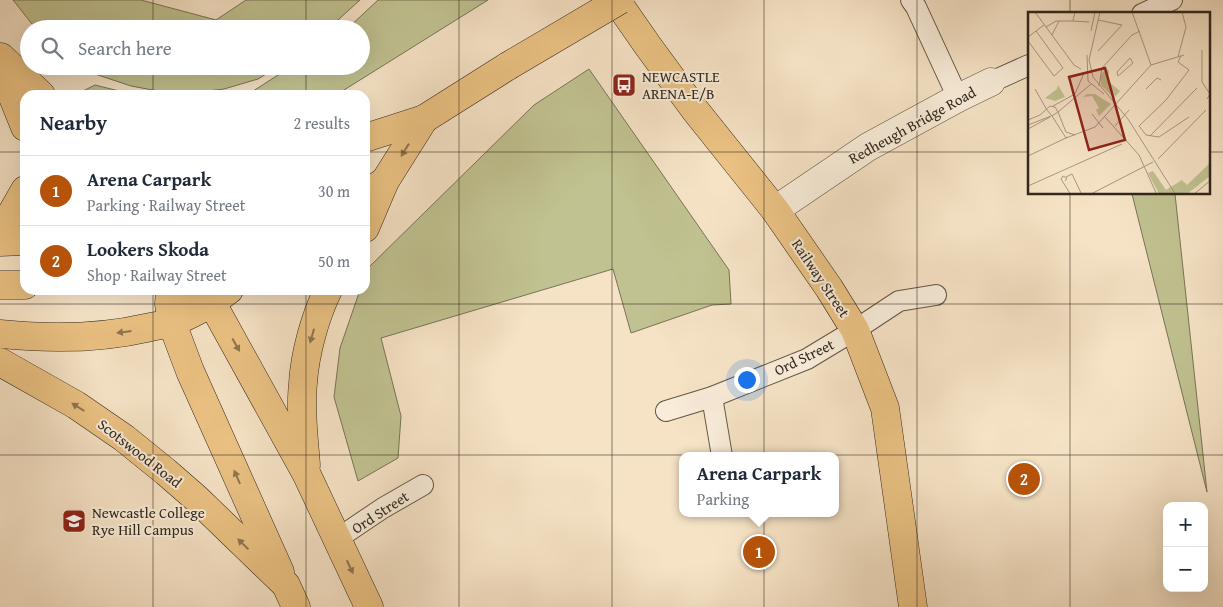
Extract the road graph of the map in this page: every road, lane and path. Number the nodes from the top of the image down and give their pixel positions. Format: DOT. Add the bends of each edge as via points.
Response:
graph roads {
  1 [pos="616,0"];
  2 [pos="620,0"];
  3 [pos="911,0"];
  4 [pos="1172,0"];
  5 [pos="1146,12"];
  6 [pos="0,56"];
  7 [pos="0,64"];
  8 [pos="1028,65"];
  9 [pos="992,82"];
  10 [pos="36,90"];
  11 [pos="958,98"];
  12 [pos="20,114"];
  13 [pos="424,119"];
  14 [pos="370,136"];
  15 [pos="375,188"];
  16 [pos="20,199"];
  17 [pos="370,208"];
  18 [pos="775,210"];
  19 [pos="0,227"];
  20 [pos="20,241"];
  21 [pos="0,242"];
  22 [pos="0,285"];
  23 [pos="20,285"];
  24 [pos="170,295"];
  25 [pos="326,295"];
  26 [pos="221,296"];
  27 [pos="936,296"];
  28 [pos="172,323"];
  29 [pos="855,330"];
  30 [pos="0,334"];
  31 [pos="0,362"];
  32 [pos="712,397"];
  33 [pos="666,411"];
  34 [pos="721,452"];
  35 [pos="307,475"];
  36 [pos="423,485"];
  37 [pos="337,539"];
  38 [pos="291,596"];
  39 [pos="369,607"];
  40 [pos="913,607"];
  1 -- 18 [label="main road, Railway Street" via="695,110"];
  2 -- 13 [label="main road, bridge"];
  3 -- 11 [label="lane"];
  4 -- 5 [label="lane"];
  6 -- 10 [label="main road"];
  7 -- 12 [label="main road"];
  8 -- 9 [label="lane, Redheugh Bridge Road"];
  9 -- 11 [label="street, Redheugh Bridge Road"];
  11 -- 18 [label="street, Redheugh Bridge Road" via="868,147"];
  13 -- 14 [label="main road"];
  13 -- 15 [label="main road, one-way"];
  15 -- 17 [label="main road"];
  16 -- 19 [label="main road"];
  18 -- 29 [label="main road, Railway Street"];
  20 -- 21 [label="main road"];
  22 -- 23 [label="main road"];
  24 -- 28 [label="main road, Scotswood Road"];
  25 -- 35 [label="main road, one-way" via="310,343 303,383"];
  26 -- 28 [label="main road"];
  26 -- 35 [label="main road, one-way"];
  27 -- 29 [label="lane, Ord Street" via="898,301"];
  28 -- 30 [label="main road, one-way" via="90,336"];
  38 -- 28 [label="main road, Scotswood Road, one-way" via="190,371"];
  29 -- 32 [label="lane, Ord Street" via="806,359"];
  29 -- 40 [label="main road, Railway Street" via="885,408"];
  38 -- 31 [label="main road, Scotswood Road, one-way" via="197,499 124,438 76,405"];
  32 -- 33 [label="lane, Ord Street"];
  32 -- 34 [label="lane"];
  35 -- 37 [label="main road"];
  36 -- 37 [label="lane, Ord Street"];
  37 -- 39 [label="main road, one-way"];
}
